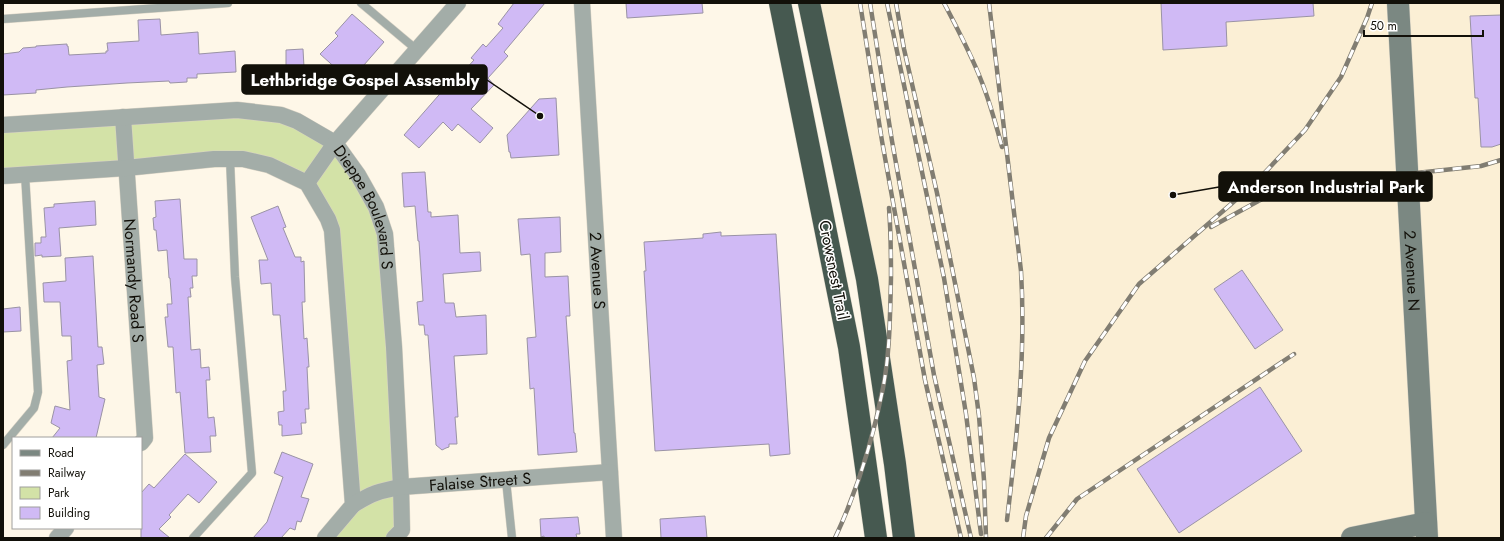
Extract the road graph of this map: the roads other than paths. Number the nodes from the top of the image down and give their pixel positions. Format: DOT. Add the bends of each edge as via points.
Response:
graph roads {
  1 [pos="228,3"];
  2 [pos="361,3"];
  3 [pos="458,3"];
  4 [pos="582,3"];
  5 [pos="780,3"];
  6 [pos="809,3"];
  7 [pos="1398,3"];
  8 [pos="3,19"];
  9 [pos="417,50"];
  10 [pos="124,117"];
  11 [pos="3,125"];
  12 [pos="335,143"];
  13 [pos="230,159"];
  14 [pos="126,168"];
  15 [pos="25,174"];
  16 [pos="3,176"];
  17 [pos="307,183"];
  18 [pos="142,442"];
  19 [pos="3,445"];
  20 [pos="610,472"];
  21 [pos="506,480"];
  22 [pos="401,488"];
  23 [pos="354,505"];
  24 [pos="65,529"];
  25 [pos="1426,530"];
  26 [pos="57,538"];
  27 [pos="193,538"];
  28 [pos="325,538"];
  29 [pos="394,538"];
  30 [pos="512,538"];
  31 [pos="614,538"];
  32 [pos="876,538"];
  33 [pos="904,538"];
  34 [pos="1352,538"];
  1 -- 8 [label="lane"];
  2 -- 9 [label="lane"];
  3 -- 9 [label="street"];
  4 -- 20 [label="street, 2 Avenue S"];
  5 -- 32 [label="highway, Crowsnest Trail" via="849,347"];
  6 -- 33 [label="highway, Crowsnest Trail" via="867,279"];
  7 -- 25 [label="street, 2 Avenue N"];
  9 -- 12 [label="street"];
  10 -- 11 [label="street, Dieppe Boulevard S"];
  10 -- 12 [label="street, Dieppe Boulevard S" via="237,110 262,112 297,121"];
  10 -- 14 [label="street, Normandy Road S"];
  12 -- 17 [label="street"];
  12 -- 22 [label="street, Dieppe Boulevard S" via="358,175 376,207 385,234"];
  13 -- 14 [label="street"];
  13 -- 17 [label="street" via="269,165"];
  13 -- 27 [label="lane" via="235,277 252,472"];
  14 -- 15 [label="street"];
  14 -- 18 [label="street, Normandy Road S" via="145,438"];
  15 -- 16 [label="street"];
  15 -- 19 [label="lane" via="38,392 34,408"];
  17 -- 23 [label="street, Dieppe Boulevard S" via="332,230"];
  20 -- 21 [label="street, Falaise Street S"];
  20 -- 31 [label="street, 2 Avenue S"];
  21 -- 22 [label="street, Falaise Street S"];
  21 -- 30 [label="lane"];
  22 -- 23 [label="street, Falaise Street S" via="370,494"];
  22 -- 29 [label="street, Dieppe Boulevard S" via="402,530"];
  23 -- 28 [label="street"];
  24 -- 26 [label="street"];
  25 -- 34 [label="street"];
}
